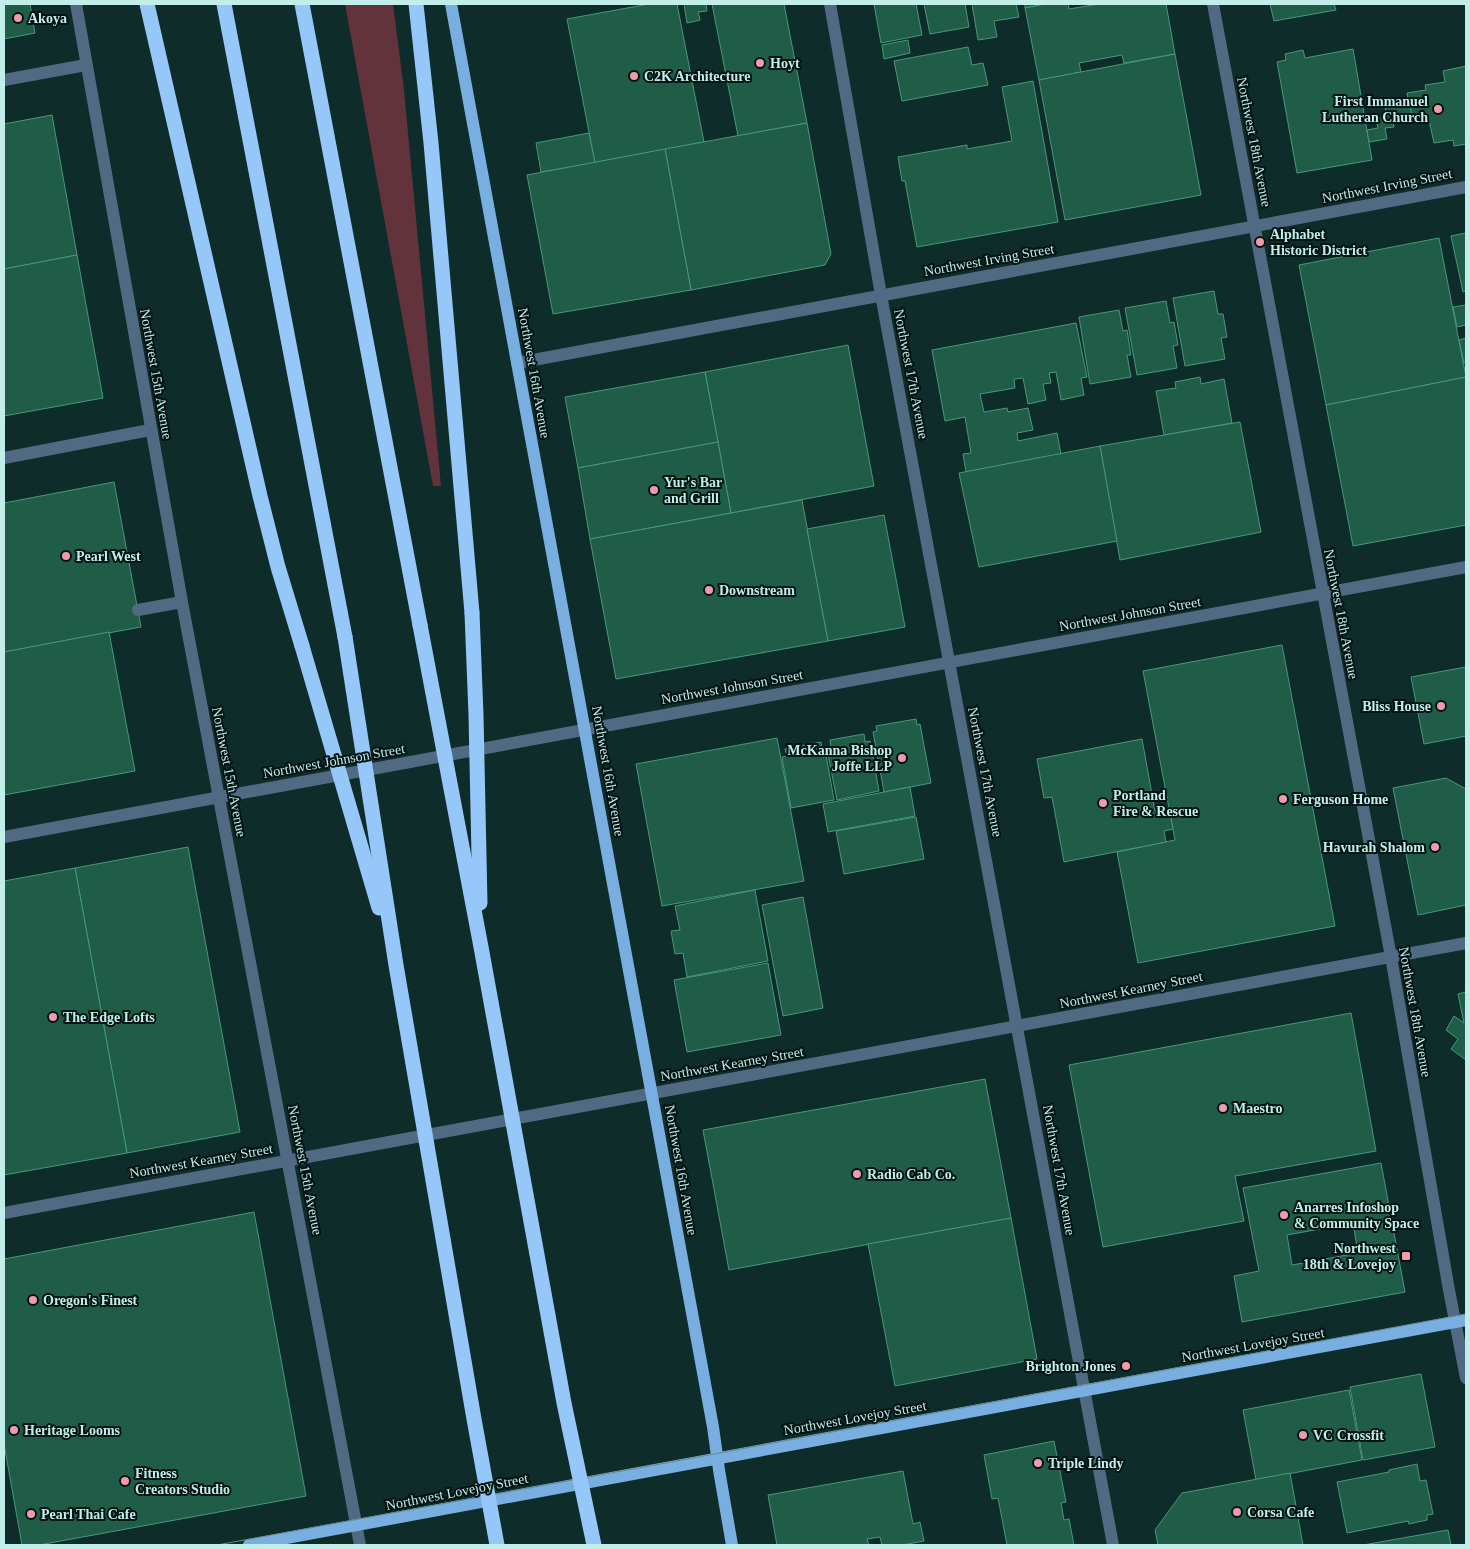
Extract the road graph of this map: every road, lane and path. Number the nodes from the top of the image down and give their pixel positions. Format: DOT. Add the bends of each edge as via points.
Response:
graph roads {
  1 [pos="76,4"];
  2 [pos="147,4"];
  3 [pos="224,4"];
  4 [pos="416,4"];
  5 [pos="451,4"];
  6 [pos="830,4"];
  7 [pos="1213,4"];
  8 [pos="303,6"];
  9 [pos="86,65"];
  10 [pos="4,80"];
  11 [pos="1466,187"];
  12 [pos="1255,226"];
  13 [pos="881,295"];
  14 [pos="517,363"];
  15 [pos="150,430"];
  16 [pos="4,458"];
  17 [pos="1466,567"];
  18 [pos="1322,593"];
  19 [pos="182,602"];
  20 [pos="138,610"];
  21 [pos="949,662"];
  22 [pos="585,730"];
  23 [pos="218,797"];
  24 [pos="4,837"];
  25 [pos="1466,944"];
  26 [pos="481,946"];
  27 [pos="1391,957"];
  28 [pos="396,965"];
  29 [pos="1018,1026"];
  30 [pos="652,1094"];
  31 [pos="288,1160"];
  32 [pos="4,1213"];
  33 [pos="1461,1321"];
  34 [pos="1466,1378"];
  35 [pos="1085,1391"];
  36 [pos="717,1459"];
  37 [pos="356,1526"];
  38 [pos="250,1545"];
  39 [pos="360,1545"];
  40 [pos="497,1545"];
  41 [pos="594,1545"];
  42 [pos="732,1545"];
  43 [pos="1113,1545"];
  1 -- 9 [label="street, Northwest 15th Avenue"];
  2 -- 28 [label="highway, bridge" via="278,567"];
  3 -- 28 [label="highway, bridge" via="345,637"];
  4 -- 26 [label="highway, bridge" via="472,613"];
  5 -- 14 [label="main road, Northwest 16th Avenue"];
  6 -- 13 [label="street, Northwest 17th Avenue"];
  7 -- 12 [label="street, Northwest 18th Avenue"];
  8 -- 26 [label="highway, bridge"];
  9 -- 10 [label="street"];
  9 -- 15 [label="street, Northwest 15th Avenue"];
  11 -- 12 [label="street, Northwest Irving Street"];
  12 -- 13 [label="street, Northwest Irving Street"];
  12 -- 18 [label="street, Northwest 18th Avenue"];
  13 -- 14 [label="street, Northwest Irving Street"];
  13 -- 21 [label="street, Northwest 17th Avenue"];
  14 -- 22 [label="main road, Northwest 16th Avenue"];
  15 -- 16 [label="street"];
  15 -- 19 [label="street, Northwest 15th Avenue"];
  17 -- 18 [label="street, Northwest Johnson Street"];
  18 -- 21 [label="street, Northwest Johnson Street"];
  18 -- 27 [label="street, Northwest 18th Avenue"];
  19 -- 20 [label="street"];
  19 -- 23 [label="street, Northwest 15th Avenue"];
  21 -- 22 [label="street, Northwest Johnson Street"];
  21 -- 29 [label="street, Northwest 17th Avenue"];
  22 -- 23 [label="street, Northwest Johnson Street"];
  22 -- 30 [label="main road, Northwest 16th Avenue"];
  23 -- 24 [label="street, Northwest Johnson Street"];
  23 -- 31 [label="street, Northwest 15th Avenue"];
  25 -- 27 [label="street, Northwest Kearney Street"];
  26 -- 41 [label="highway, bridge" via="564,1403"];
  27 -- 29 [label="street, Northwest Kearney Street"];
  27 -- 33 [label="street, Northwest 18th Avenue"];
  28 -- 40 [label="highway, bridge"];
  29 -- 30 [label="street, Northwest Kearney Street"];
  29 -- 35 [label="street, Northwest 17th Avenue"];
  30 -- 31 [label="street, Northwest Kearney Street"];
  30 -- 36 [label="main road, Northwest 16th Avenue"];
  31 -- 32 [label="street, Northwest Kearney Street"];
  31 -- 37 [label="street, Northwest 15th Avenue"];
  33 -- 34 [label="street, Northwest 18th Avenue"];
  33 -- 35 [label="main road, Northwest Lovejoy Street"];
  35 -- 36 [label="main road, Northwest Lovejoy Street"];
  35 -- 43 [label="street, Northwest 17th Avenue"];
  36 -- 37 [label="main road, Northwest Lovejoy Street"];
  36 -- 42 [label="main road, Northwest 16th Avenue"];
  37 -- 38 [label="main road, Northwest Lovejoy Street"];
  37 -- 39 [label="street, Northwest 15th Avenue"];
}
